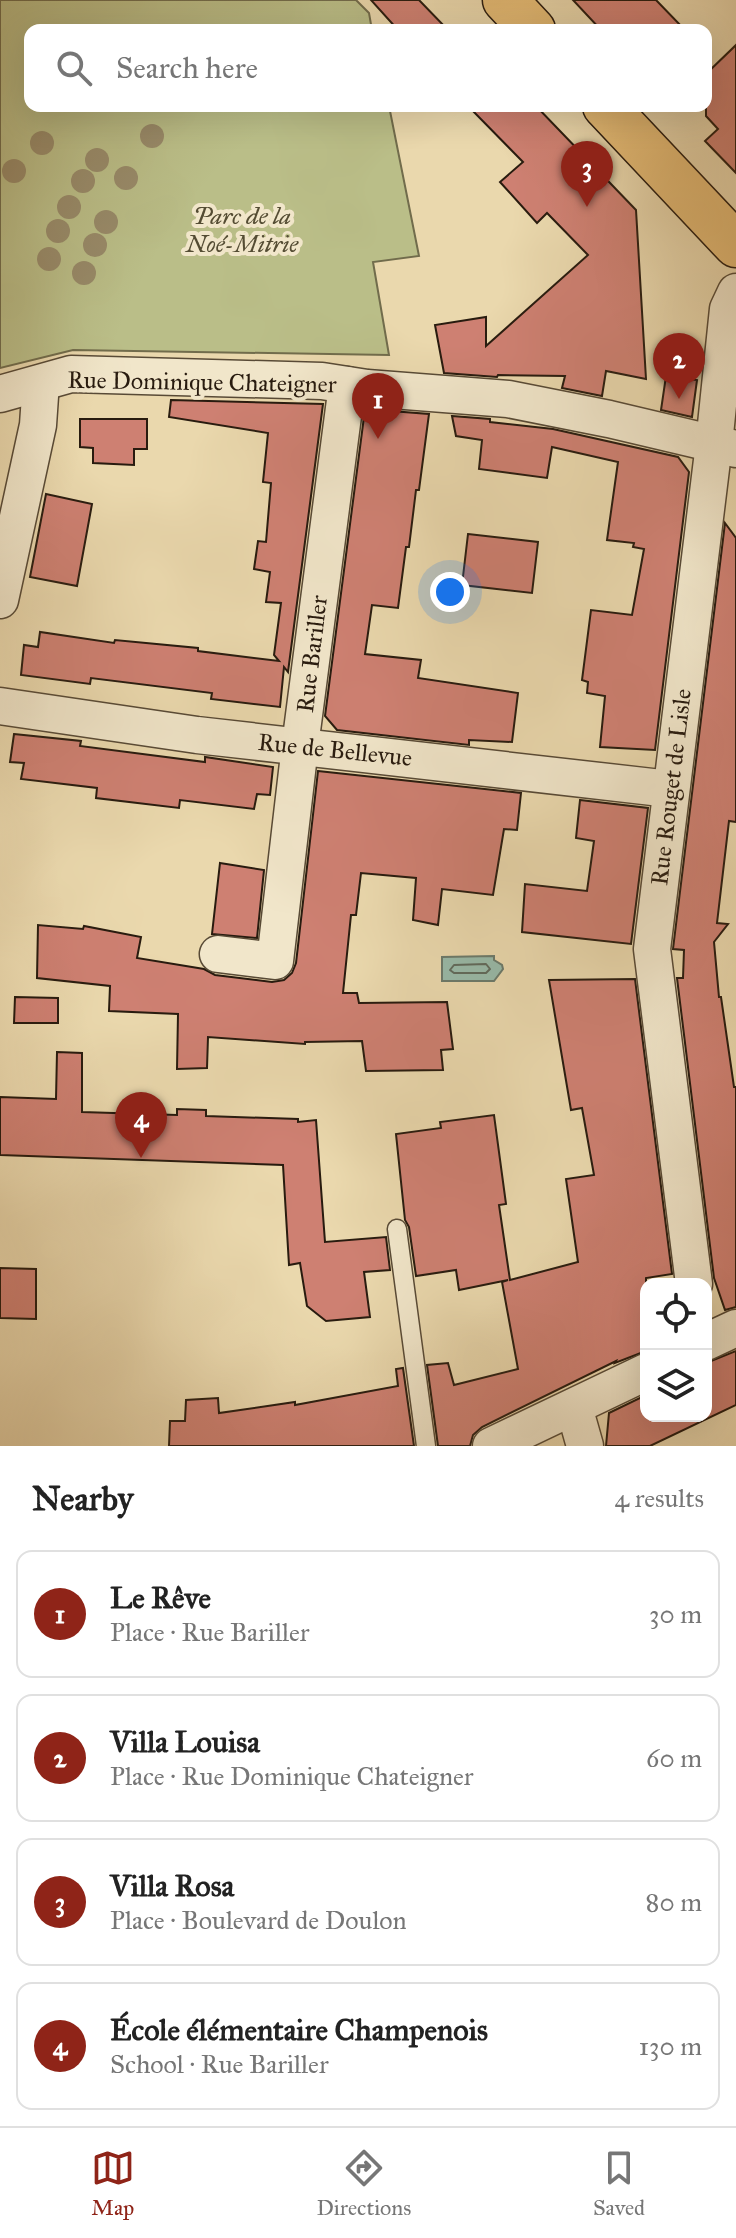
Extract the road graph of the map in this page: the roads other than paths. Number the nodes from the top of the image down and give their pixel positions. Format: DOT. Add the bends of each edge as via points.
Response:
graph roads {
  1 [pos="505,0"];
  2 [pos="527,24"];
  3 [pos="611,112"];
  4 [pos="736,245"];
  5 [pos="736,292"];
  6 [pos="38,384"];
  7 [pos="347,385"];
  8 [pos="0,394"];
  9 [pos="725,447"];
  10 [pos="0,600"];
  11 [pos="0,706"];
  12 [pos="300,746"];
  13 [pos="670,789"];
  14 [pos="218,954"];
  15 [pos="397,1229"];
  16 [pos="693,1278"];
  17 [pos="736,1328"];
  18 [pos="712,1339"];
  19 [pos="640,1375"];
  20 [pos="574,1407"];
  21 [pos="426,1446"];
  22 [pos="491,1446"];
  23 [pos="585,1446"];
  1 -- 2 [label="main road"];
  3 -- 4 [label="main road"];
  5 -- 9 [label="street, Rue Rouget de Lisle" via="728,309"];
  6 -- 7 [label="street, Rue Dominique Chateigner" via="71,374"];
  6 -- 8 [label="street, Rue Dominique Chateigner"];
  6 -- 10 [label="street" via="38,425"];
  7 -- 9 [label="street, Rue Dominique Chateigner" via="508,399"];
  7 -- 12 [label="street, Rue Bariller"];
  9 -- 13 [label="street, Rue Rouget de Lisle"];
  11 -- 12 [label="street, Rue de Bellevue"];
  12 -- 13 [label="street, Rue de Bellevue"];
  12 -- 14 [label="street, Rue Bariller" via="275,961"];
  13 -- 16 [label="street, Rue Rouget de Lisle" via="652,949"];
  15 -- 21 [label="lane"];
  17 -- 18 [label="street"];
  19 -- 20 [label="street"];
  20 -- 22 [label="street"];
  20 -- 23 [label="street"];
}
